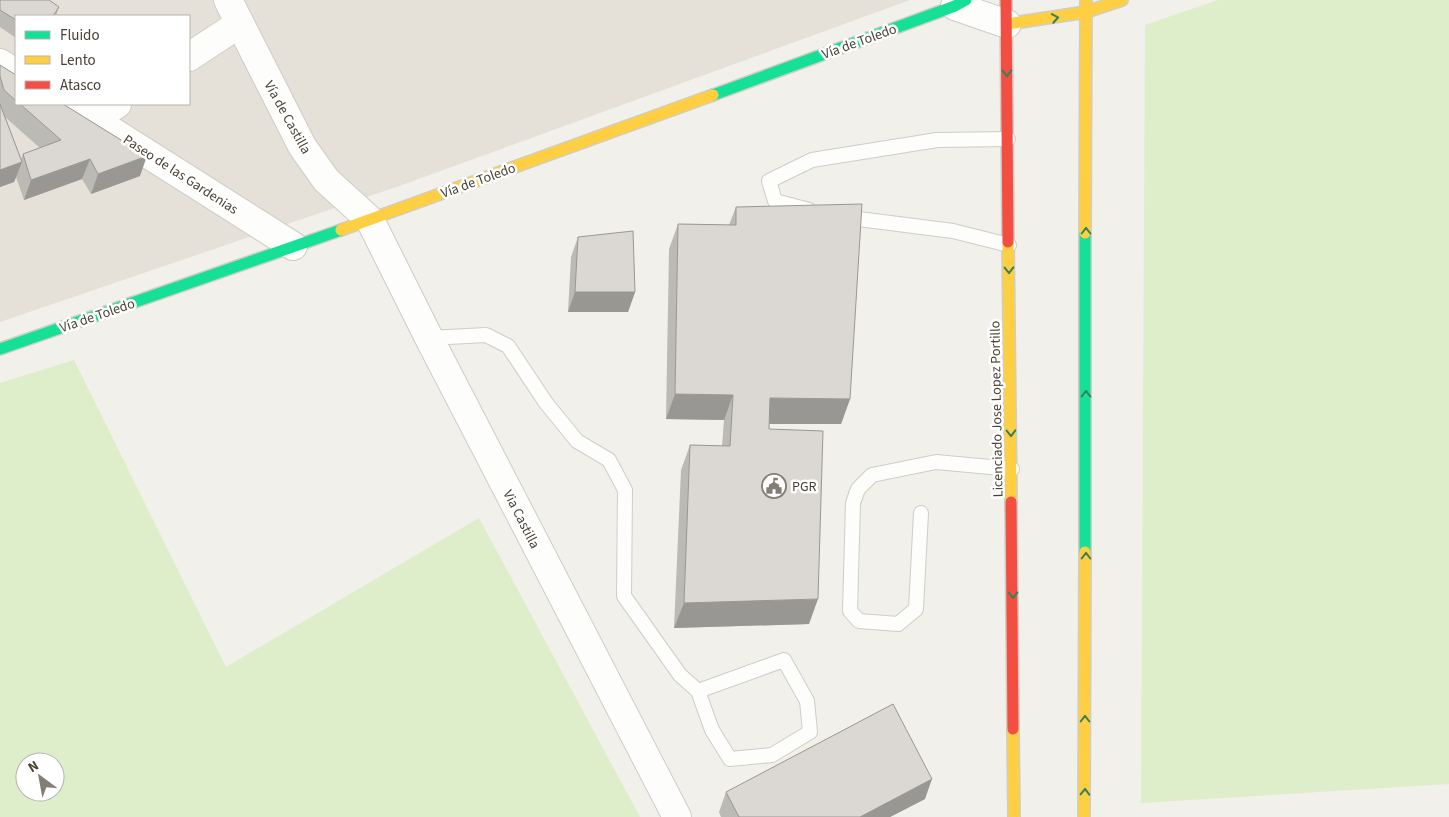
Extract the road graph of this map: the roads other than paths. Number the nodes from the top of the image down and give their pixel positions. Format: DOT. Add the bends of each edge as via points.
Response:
graph roads {
  1 [pos="228,0"];
  2 [pos="1086,0"];
  3 [pos="1122,0"];
  4 [pos="961,3"];
  5 [pos="1006,12"];
  6 [pos="1086,12"];
  7 [pos="239,24"];
  8 [pos="190,56"];
  9 [pos="0,63"];
  10 [pos="15,72"];
  11 [pos="71,105"];
  12 [pos="115,105"];
  13 [pos="94,119"];
  14 [pos="1008,139"];
  15 [pos="370,220"];
  16 [pos="1009,245"];
  17 [pos="293,246"];
  18 [pos="428,338"];
  19 [pos="0,349"];
  20 [pos="1012,469"];
  21 [pos="921,513"];
  22 [pos="698,691"];
  23 [pos="677,817"];
  24 [pos="1014,817"];
  25 [pos="1084,817"];
  1 -- 7 [label="street, Vía de Castilla"];
  2 -- 6 [label="main road"];
  3 -- 6 [label="main road"];
  4 -- 5 [label="street, Vía de Toledo"];
  4 -- 15 [label="main road, Vía de Toledo"];
  5 -- 6 [label="main road, one-way"];
  5 -- 14 [label="main road, Licenciado Jose Lopez Portillo, one-way"];
  25 -- 6 [label="main road, one-way"];
  7 -- 8 [label="street"];
  7 -- 15 [label="street, Vía de Castilla" via="302,146 326,180"];
  9 -- 10 [label="street"];
  11 -- 13 [label="street, Paseo de las Gardenias"];
  12 -- 13 [label="street"];
  13 -- 17 [label="street, Paseo de las Gardenias"];
  14 -- 16 [label="main road, Licenciado Jose Lopez Portillo"];
  14 -- 16 [label="lane" via="937,140 812,160 769,181 775,200 826,215 953,231"];
  15 -- 17 [label="main road, Vía de Toledo"];
  15 -- 18 [label="street, Via Castilla"];
  16 -- 20 [label="main road, Licenciado Jose Lopez Portillo, one-way"];
  17 -- 19 [label="main road, Vía de Toledo"];
  18 -- 22 [label="lane" via="486,335 508,346 546,403 577,441 609,460 625,490 624,596 680,675"];
  18 -- 23 [label="street, Via Castilla"];
  20 -- 21 [label="lane" via="936,462 872,475 858,489 853,503 850,611 859,621 898,624 916,609"];
  20 -- 24 [label="main road, Licenciado Jose Lopez Portillo, one-way"];
  22 -- 22 [label="lane" via="784,660 807,700 810,732 772,755 730,759 712,730"];
}
